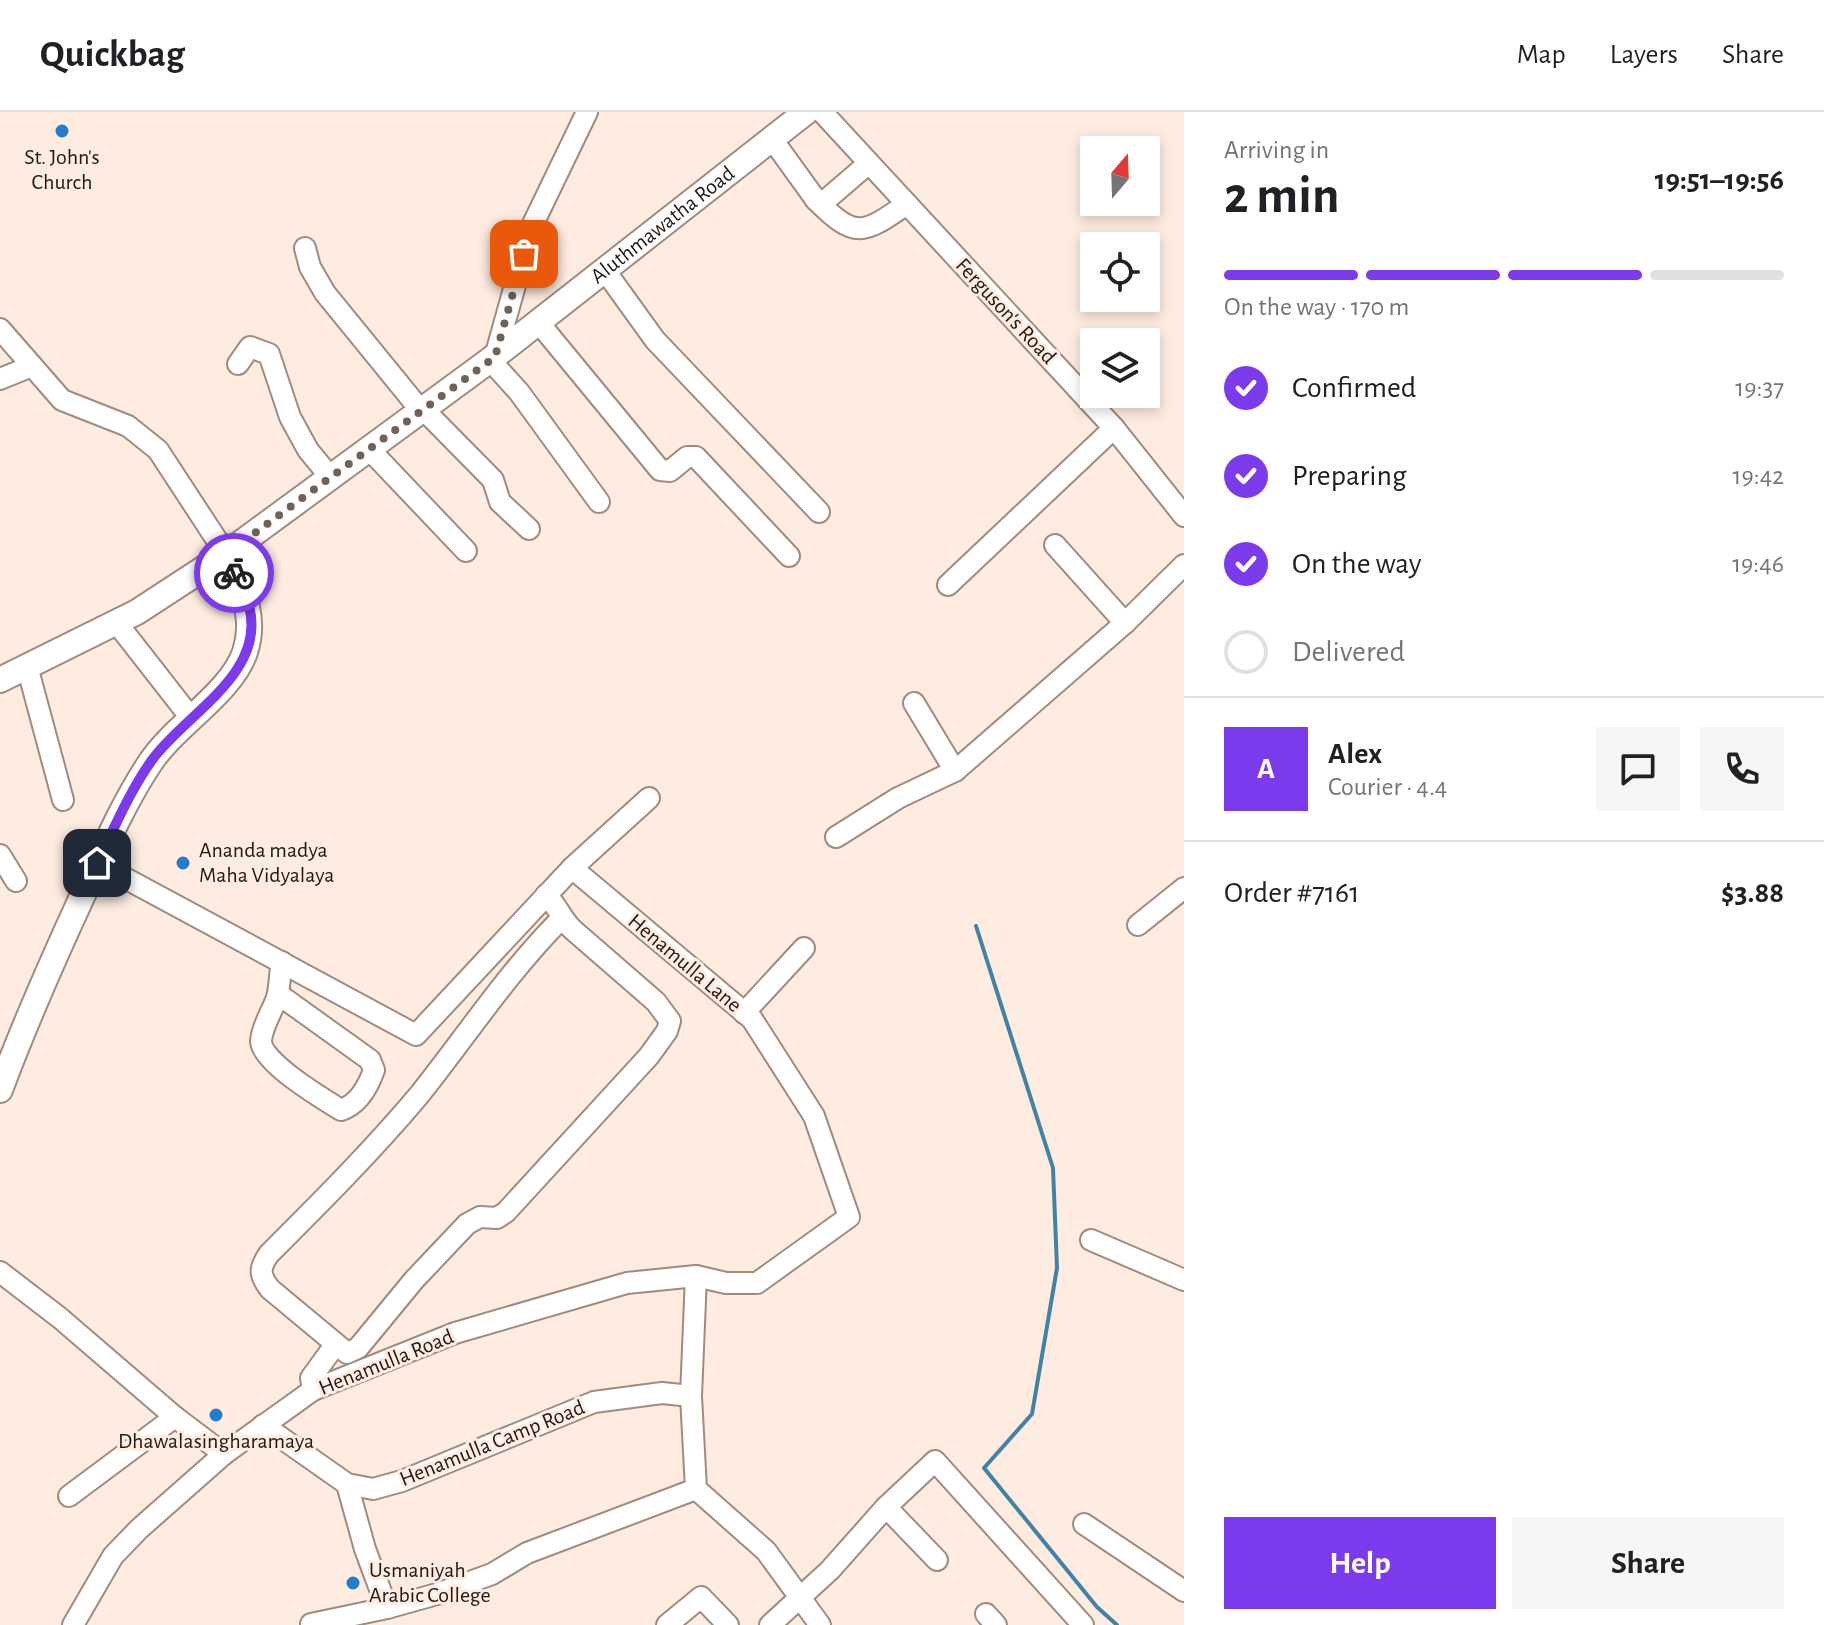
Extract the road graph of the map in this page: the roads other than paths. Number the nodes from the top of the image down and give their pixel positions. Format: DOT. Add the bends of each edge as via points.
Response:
graph roads {
  1 [pos="587,112"];
  2 [pos="806,112"];
  3 [pos="822,112"];
  4 [pos="772,139"];
  5 [pos="869,163"];
  6 [pos="816,200"];
  7 [pos="907,204"];
  8 [pos="305,248"];
  9 [pos="606,272"];
  10 [pos="539,323"];
  11 [pos="0,329"];
  12 [pos="492,359"];
  13 [pos="238,364"];
  14 [pos="32,366"];
  15 [pos="0,379"];
  16 [pos="423,411"];
  17 [pos="1114,428"];
  18 [pos="369,449"];
  19 [pos="331,478"];
  20 [pos="599,502"];
  21 [pos="819,512"];
  22 [pos="1184,516"];
  23 [pos="529,529"];
  24 [pos="1055,545"];
  25 [pos="466,551"];
  26 [pos="226,554"];
  27 [pos="789,556"];
  28 [pos="1184,565"];
  29 [pos="948,585"];
  30 [pos="116,622"];
  31 [pos="1125,623"];
  32 [pos="27,666"];
  33 [pos="0,680"];
  34 [pos="914,703"];
  35 [pos="191,718"];
  36 [pos="955,771"];
  37 [pos="649,798"];
  38 [pos="63,800"];
  39 [pos="836,837"];
  40 [pos="0,855"];
  41 [pos="97,863"];
  42 [pos="572,868"];
  43 [pos="16,881"];
  44 [pos="1184,888"];
  45 [pos="546,895"];
  46 [pos="562,918"];
  47 [pos="1138,925"];
  48 [pos="804,948"];
  49 [pos="282,962"];
  50 [pos="278,994"];
  51 [pos="744,1013"];
  52 [pos="0,1090"];
  53 [pos="1091,1240"];
  54 [pos="0,1272"];
  55 [pos="696,1276"];
  56 [pos="1184,1280"];
  57 [pos="335,1345"];
  58 [pos="313,1390"];
  59 [pos="691,1396"];
  60 [pos="175,1417"];
  61 [pos="263,1425"];
  62 [pos="224,1454"];
  63 [pos="347,1484"];
  64 [pos="696,1489"];
  65 [pos="69,1496"];
  66 [pos="886,1507"];
  67 [pos="1084,1524"];
  68 [pos="937,1560"];
  69 [pos="1184,1591"];
  70 [pos="799,1598"];
  71 [pos="387,1608"];
  72 [pos="1071,1621"];
  73 [pos="311,1624"];
  74 [pos="73,1625"];
  75 [pos="667,1625"];
  76 [pos="728,1625"];
  77 [pos="770,1625"];
  78 [pos="820,1625"];
  1 -- 12 [label="street" via="531,228"];
  2 -- 4 [label="main road, Aluthmawatha Road"];
  3 -- 5 [label="street, Ferguson's Road"];
  4 -- 6 [label="street"];
  4 -- 9 [label="main road, Aluthmawatha Road"];
  5 -- 6 [label="street" via="826,200"];
  5 -- 7 [label="street, Ferguson's Road"];
  6 -- 7 [label="street" via="837,222 864,229"];
  7 -- 17 [label="street, Ferguson's Road"];
  8 -- 16 [label="street" via="325,293"];
  9 -- 10 [label="main road, Aluthmawatha Road"];
  9 -- 21 [label="street" via="655,340"];
  10 -- 12 [label="main road, Aluthmawatha Road"];
  10 -- 27 [label="street" via="660,470 670,471 687,457 696,457"];
  11 -- 14 [label="street"];
  12 -- 16 [label="main road, Aluthmawatha Road"];
  12 -- 20 [label="street"];
  13 -- 19 [label="street" via="250,347 269,354 290,417"];
  14 -- 15 [label="street"];
  14 -- 26 [label="street" via="62,400 128,426 158,450"];
  16 -- 18 [label="main road, Aluthmawatha Road"];
  16 -- 23 [label="street" via="493,480 500,502"];
  17 -- 22 [label="street, Ferguson's Road"];
  17 -- 29 [label="street"];
  18 -- 19 [label="main road, Aluthmawatha Road"];
  18 -- 25 [label="street"];
  19 -- 26 [label="main road, Aluthmawatha Road"];
  24 -- 31 [label="street"];
  26 -- 30 [label="main road, Aluthmawatha Road"];
  26 -- 35 [label="main road" via="248,605 250,638 234,674"];
  28 -- 31 [label="street"];
  30 -- 32 [label="main road, Aluthmawatha Road"];
  30 -- 35 [label="street"];
  31 -- 36 [label="street"];
  32 -- 33 [label="main road, Aluthmawatha Road"];
  32 -- 38 [label="street"];
  34 -- 36 [label="street"];
  35 -- 41 [label="main road" via="153,759"];
  36 -- 39 [label="street" via="898,798"];
  37 -- 42 [label="street"];
  40 -- 43 [label="street"];
  41 -- 49 [label="street"];
  41 -- 52 [label="main road"];
  42 -- 45 [label="street"];
  42 -- 51 [label="street, Henamulla Lane"];
  44 -- 47 [label="street"];
  45 -- 46 [label="street"];
  45 -- 49 [label="street" via="416,1035"];
  46 -- 57 [label="street" via="418,1096 262,1265 270,1289"];
  46 -- 57 [label="street" via="656,1002 670,1021 667,1031 506,1212 467,1224 353,1352"];
  48 -- 51 [label="street"];
  49 -- 50 [label="street"];
  50 -- 50 [label="street" via="370,1060 374,1070 368,1087 351,1107 341,1110 263,1052 261,1041"];
  51 -- 55 [label="street, Henamulla Lane" via="814,1116 849,1217 757,1283"];
  53 -- 56 [label="street"];
  54 -- 60 [label="street"];
  55 -- 58 [label="street, Henamulla Road" via="627,1283 455,1333"];
  55 -- 59 [label="street"];
  57 -- 58 [label="street" via="311,1378"];
  58 -- 61 [label="street, Henamulla Road"];
  59 -- 63 [label="street, Henamulla Camp Road" via="662,1393 594,1402 402,1481 373,1489"];
  59 -- 64 [label="street"];
  60 -- 62 [label="street"];
  60 -- 65 [label="street"];
  61 -- 62 [label="street, Henamulla Road"];
  61 -- 63 [label="street"];
  62 -- 74 [label="street, Henamulla Road" via="113,1556"];
  63 -- 71 [label="street"];
  64 -- 70 [label="street" via="766,1551"];
  64 -- 71 [label="street" via="527,1553 492,1574"];
  66 -- 68 [label="street"];
  66 -- 70 [label="street"];
  66 -- 72 [label="street" via="935,1461"];
  67 -- 69 [label="street"];
  70 -- 77 [label="street"];
  70 -- 78 [label="street"];
  71 -- 73 [label="street"];
  75 -- 76 [label="street" via="701,1597"];
}
